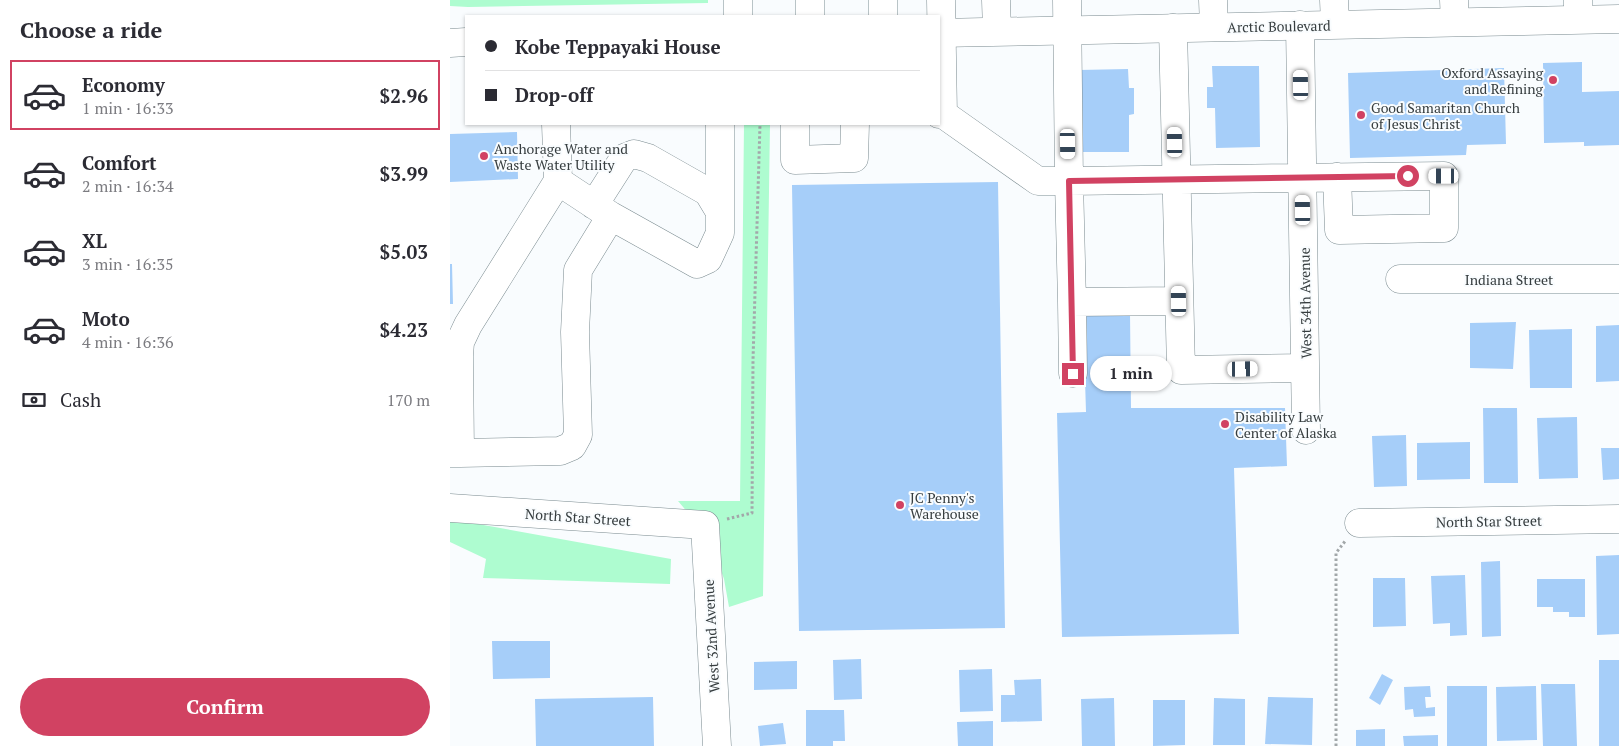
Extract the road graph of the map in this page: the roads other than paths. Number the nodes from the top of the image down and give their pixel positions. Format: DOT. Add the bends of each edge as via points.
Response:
graph roads {
  1 [pos="738,0"];
  2 [pos="810,0"];
  3 [pos="883,0"];
  4 [pos="941,0"];
  5 [pos="996,0"];
  6 [pos="1067,0"];
  7 [pos="1213,0"];
  8 [pos="1578,10"];
  9 [pos="1455,11"];
  10 [pos="1334,12"];
  11 [pos="738,15"];
  12 [pos="810,15"];
  13 [pos="883,15"];
  14 [pos="1619,19"];
  15 [pos="1300,25"];
  16 [pos="1214,27"];
  17 [pos="1173,28"];
  18 [pos="1066,30"];
  19 [pos="996,32"];
  20 [pos="940,33"];
  21 [pos="465,42"];
  22 [pos="450,43"];
  23 [pos="941,114"];
  24 [pos="556,125"];
  25 [pos="720,125"];
  26 [pos="795,125"];
  27 [pos="855,125"];
  28 [pos="1303,177"];
  29 [pos="1338,177"];
  30 [pos="1176,179"];
  31 [pos="558,181"];
  32 [pos="1069,181"];
  33 [pos="603,211"];
  34 [pos="720,212"];
  35 [pos="1400,279"];
  36 [pos="1619,279"];
  37 [pos="1179,301"];
  38 [pos="1072,302"];
  39 [pos="1306,368"];
  40 [pos="1073,374"];
  41 [pos="1306,430"];
  42 [pos="455,453"];
  43 [pos="450,508"];
  44 [pos="1619,519"];
  45 [pos="1359,523"];
  46 [pos="706,525"];
  47 [pos="717,746"];
  1 -- 11 [label="street"];
  2 -- 12 [label="street"];
  3 -- 13 [label="street"];
  4 -- 20 [label="street"];
  5 -- 19 [label="street"];
  6 -- 18 [label="street"];
  7 -- 16 [label="street"];
  8 -- 9 [label="street, Arctic Boulevard"];
  8 -- 14 [label="street, Arctic Boulevard"];
  9 -- 10 [label="street, Arctic Boulevard"];
  10 -- 15 [label="street, Arctic Boulevard"];
  15 -- 16 [label="street, Arctic Boulevard"];
  15 -- 28 [label="street, West 34th Avenue"];
  16 -- 17 [label="street, Arctic Boulevard"];
  17 -- 18 [label="street, Arctic Boulevard"];
  17 -- 30 [label="street"];
  18 -- 19 [label="street, Arctic Boulevard"];
  18 -- 32 [label="street"];
  19 -- 20 [label="street, Arctic Boulevard"];
  20 -- 23 [label="street"];
  21 -- 22 [label="street"];
  23 -- 32 [label="street" via="1038,181"];
  24 -- 31 [label="street"];
  25 -- 34 [label="street"];
  26 -- 27 [label="street" via="796,160 854,158"];
  28 -- 29 [label="street"];
  28 -- 30 [label="street"];
  28 -- 39 [label="street, West 34th Avenue"];
  30 -- 32 [label="street"];
  30 -- 37 [label="street"];
  31 -- 33 [label="street"];
  31 -- 42 [label="street" via="460,342"];
  32 -- 38 [label="street"];
  33 -- 34 [label="street" via="697,264 708,259 720,233"];
  33 -- 34 [label="street" via="624,158 634,154 648,158 708,192"];
  33 -- 42 [label="street" via="578,270 575,332 578,435 572,446 560,451"];
  35 -- 36 [label="street, Indiana Street"];
  37 -- 38 [label="street"];
  37 -- 39 [label="street" via="1181,370"];
  38 -- 40 [label="street"];
  39 -- 41 [label="street, West 34th Avenue"];
  43 -- 46 [label="street, North Star Street"];
  44 -- 45 [label="street, North Star Street"];
  46 -- 47 [label="street, West 32nd Avenue"];
}
